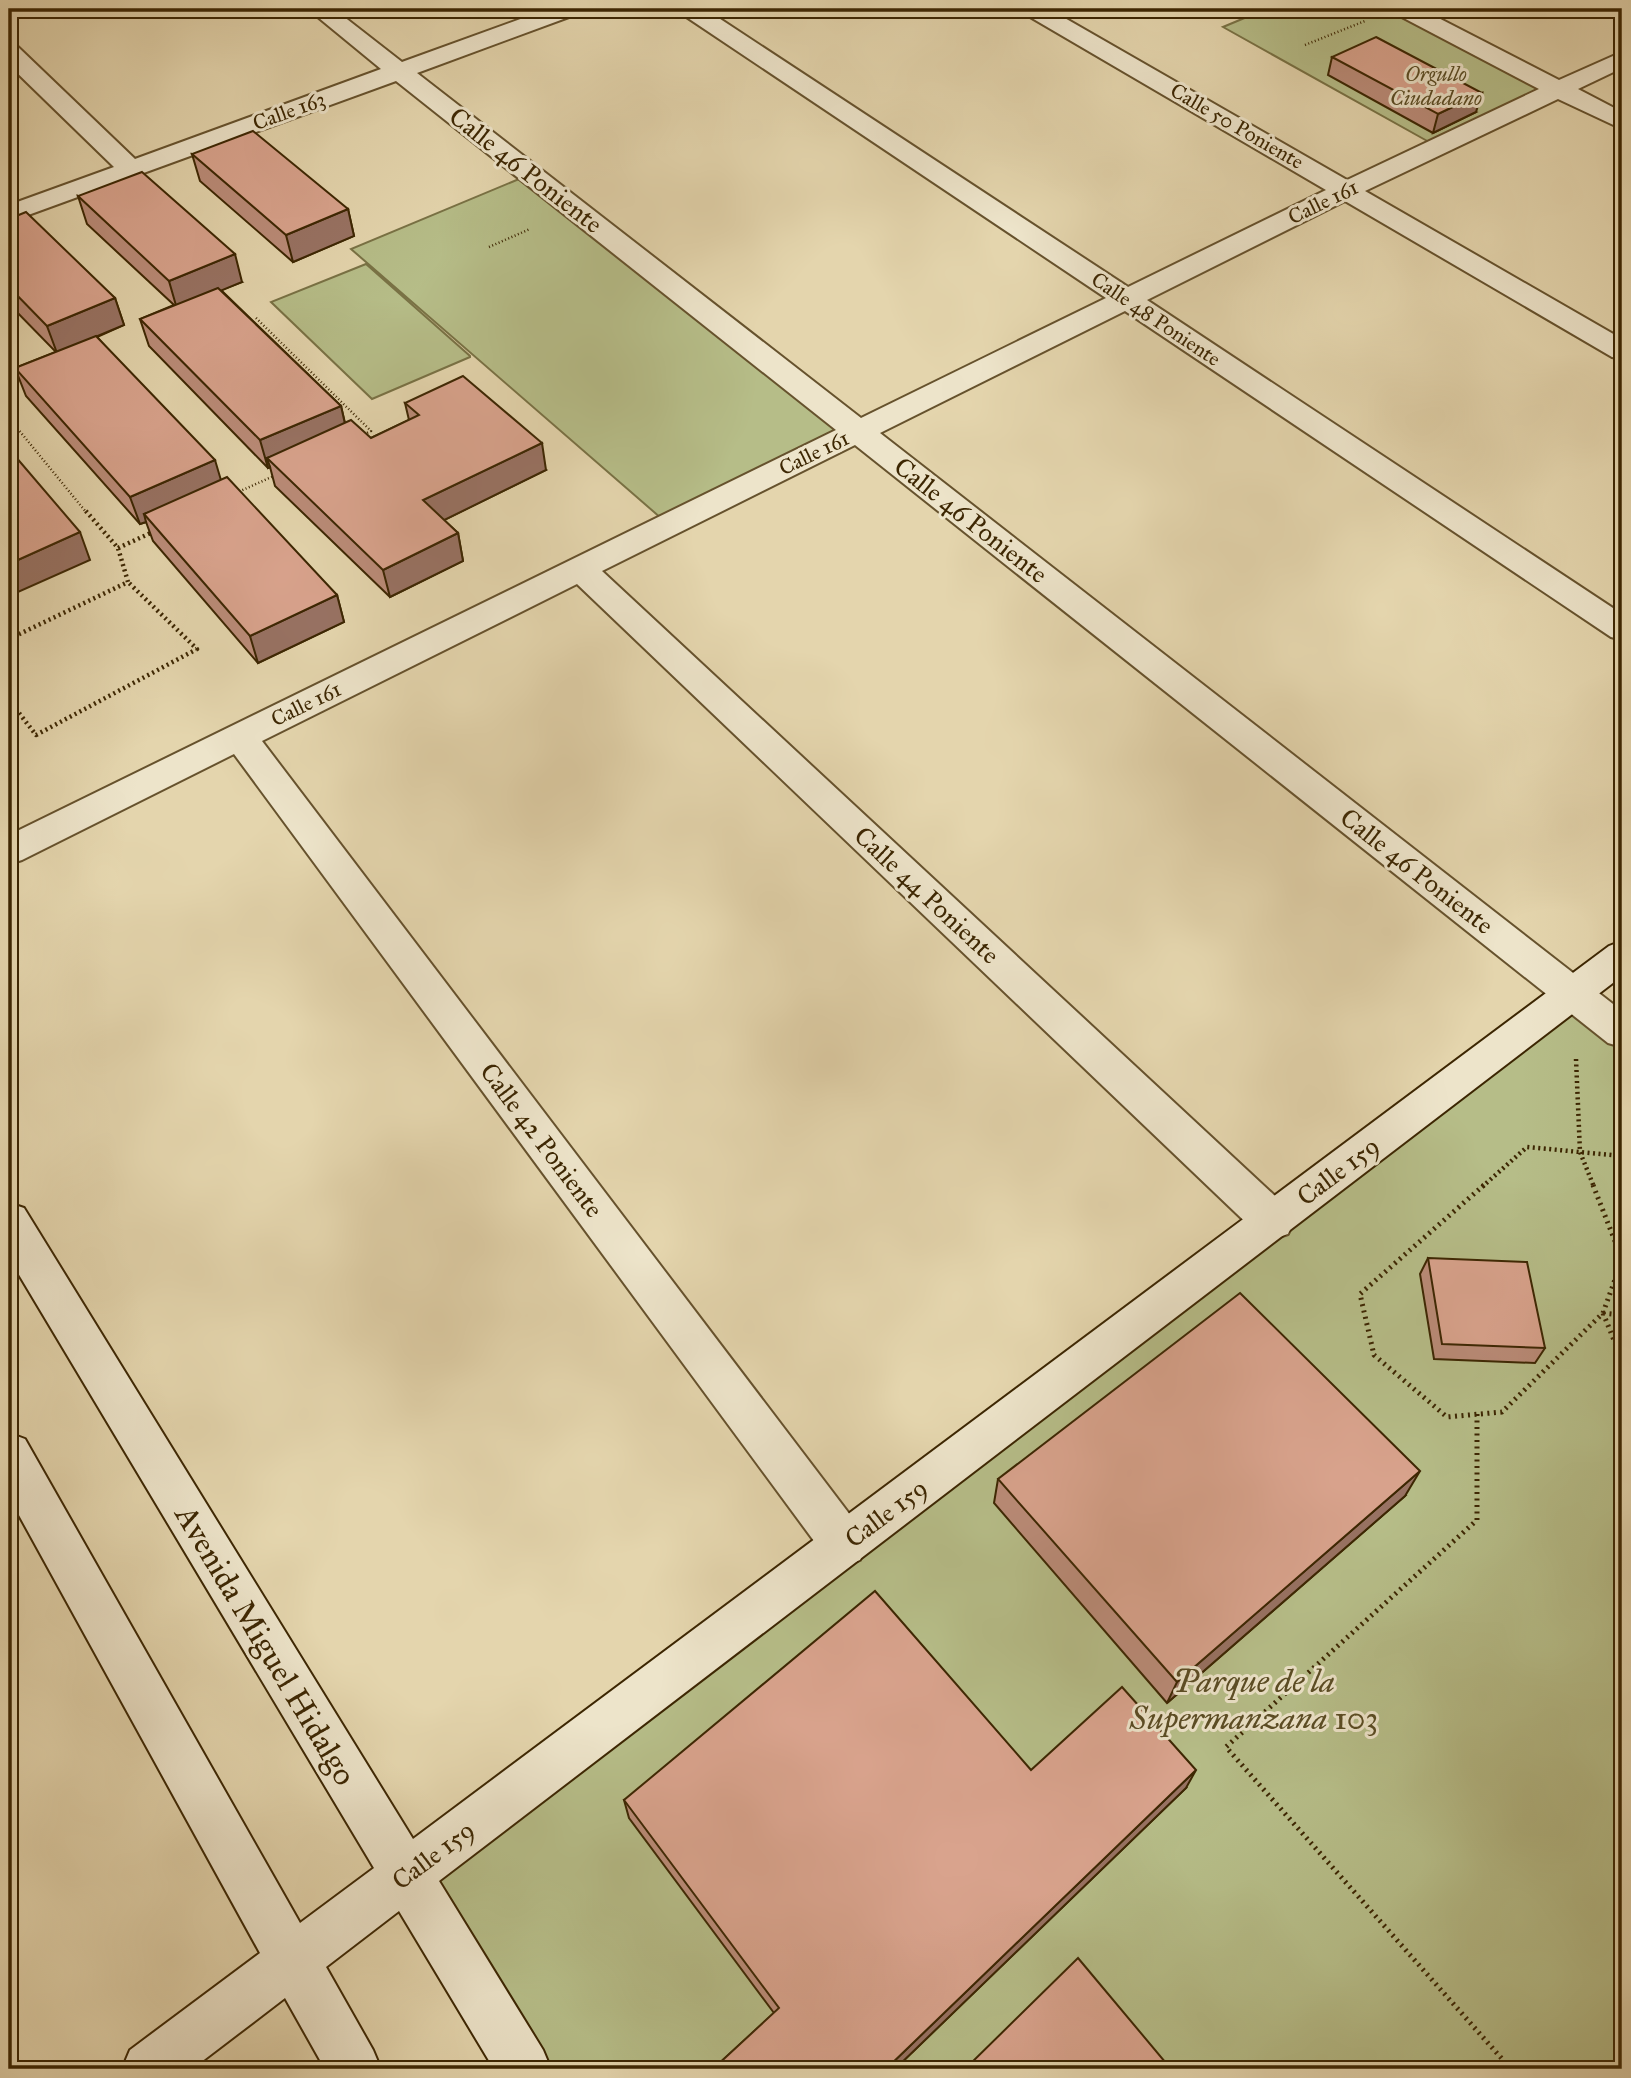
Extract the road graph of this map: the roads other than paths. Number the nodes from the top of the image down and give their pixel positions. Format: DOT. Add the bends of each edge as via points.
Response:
graph roads {
  1 [pos="320,9"];
  2 [pos="569,9"];
  3 [pos="690,9"];
  4 [pos="1033,9"];
  5 [pos="1404,9"];
  6 [pos="9,52"];
  7 [pos="1622,59"];
  8 [pos="400,71"];
  9 [pos="1561,90"];
  10 [pos="1622,122"];
  11 [pos="131,169"];
  12 [pos="1347,190"];
  13 [pos="9,214"];
  14 [pos="1126,299"];
  15 [pos="1622,351"];
  16 [pos="858,431"];
  17 [pos="580,569"];
  18 [pos="1622,629"];
  19 [pos="240,737"];
  20 [pos="9,851"];
  21 [pos="1622,956"];
  22 [pos="1573,994"];
  23 [pos="1622,1032"];
  24 [pos="9,1221"];
  25 [pos="1273,1221"];
  26 [pos="9,1454"];
  27 [pos="844,1544"];
  28 [pos="406,1875"];
  29 [pos="293,1961"];
  30 [pos="149,2069"];
  31 [pos="354,2069"];
  32 [pos="524,2069"];
  1 -- 8 [label="street, Calle 46 Poniente"];
  2 -- 8 [label="street, Calle 163"];
  3 -- 14 [label="street, Calle 48 Poniente"];
  4 -- 12 [label="street, Calle 50 Poniente"];
  5 -- 9 [label="street"];
  6 -- 11 [label="street"];
  7 -- 9 [label="street, Calle 161"];
  8 -- 11 [label="street, Calle 163"];
  8 -- 16 [label="street, Calle 46 Poniente"];
  9 -- 10 [label="street"];
  9 -- 12 [label="street, Calle 161"];
  11 -- 13 [label="street, Calle 163"];
  12 -- 14 [label="street, Calle 161"];
  12 -- 15 [label="street, Calle 50 Poniente"];
  14 -- 16 [label="street, Calle 161"];
  14 -- 18 [label="street, Calle 48 Poniente"];
  16 -- 17 [label="street, Calle 161"];
  16 -- 22 [label="street, Calle 46 Poniente"];
  17 -- 19 [label="street, Calle 161"];
  17 -- 25 [label="street, Calle 44 Poniente"];
  19 -- 20 [label="street, Calle 161"];
  19 -- 27 [label="street, Calle 42 Poniente"];
  21 -- 22 [label="street, Calle 159"];
  22 -- 23 [label="street, Calle 46 Poniente"];
  22 -- 25 [label="street, Calle 159"];
  24 -- 28 [label="street, Avenida Miguel Hidalgo"];
  25 -- 27 [label="street, Calle 159"];
  26 -- 29 [label="street"];
  27 -- 28 [label="street, Calle 159"];
  28 -- 29 [label="street, Calle 159"];
  28 -- 32 [label="street, Avenida Miguel Hidalgo"];
  29 -- 30 [label="street, Calle 159"];
  29 -- 31 [label="street"];
}
